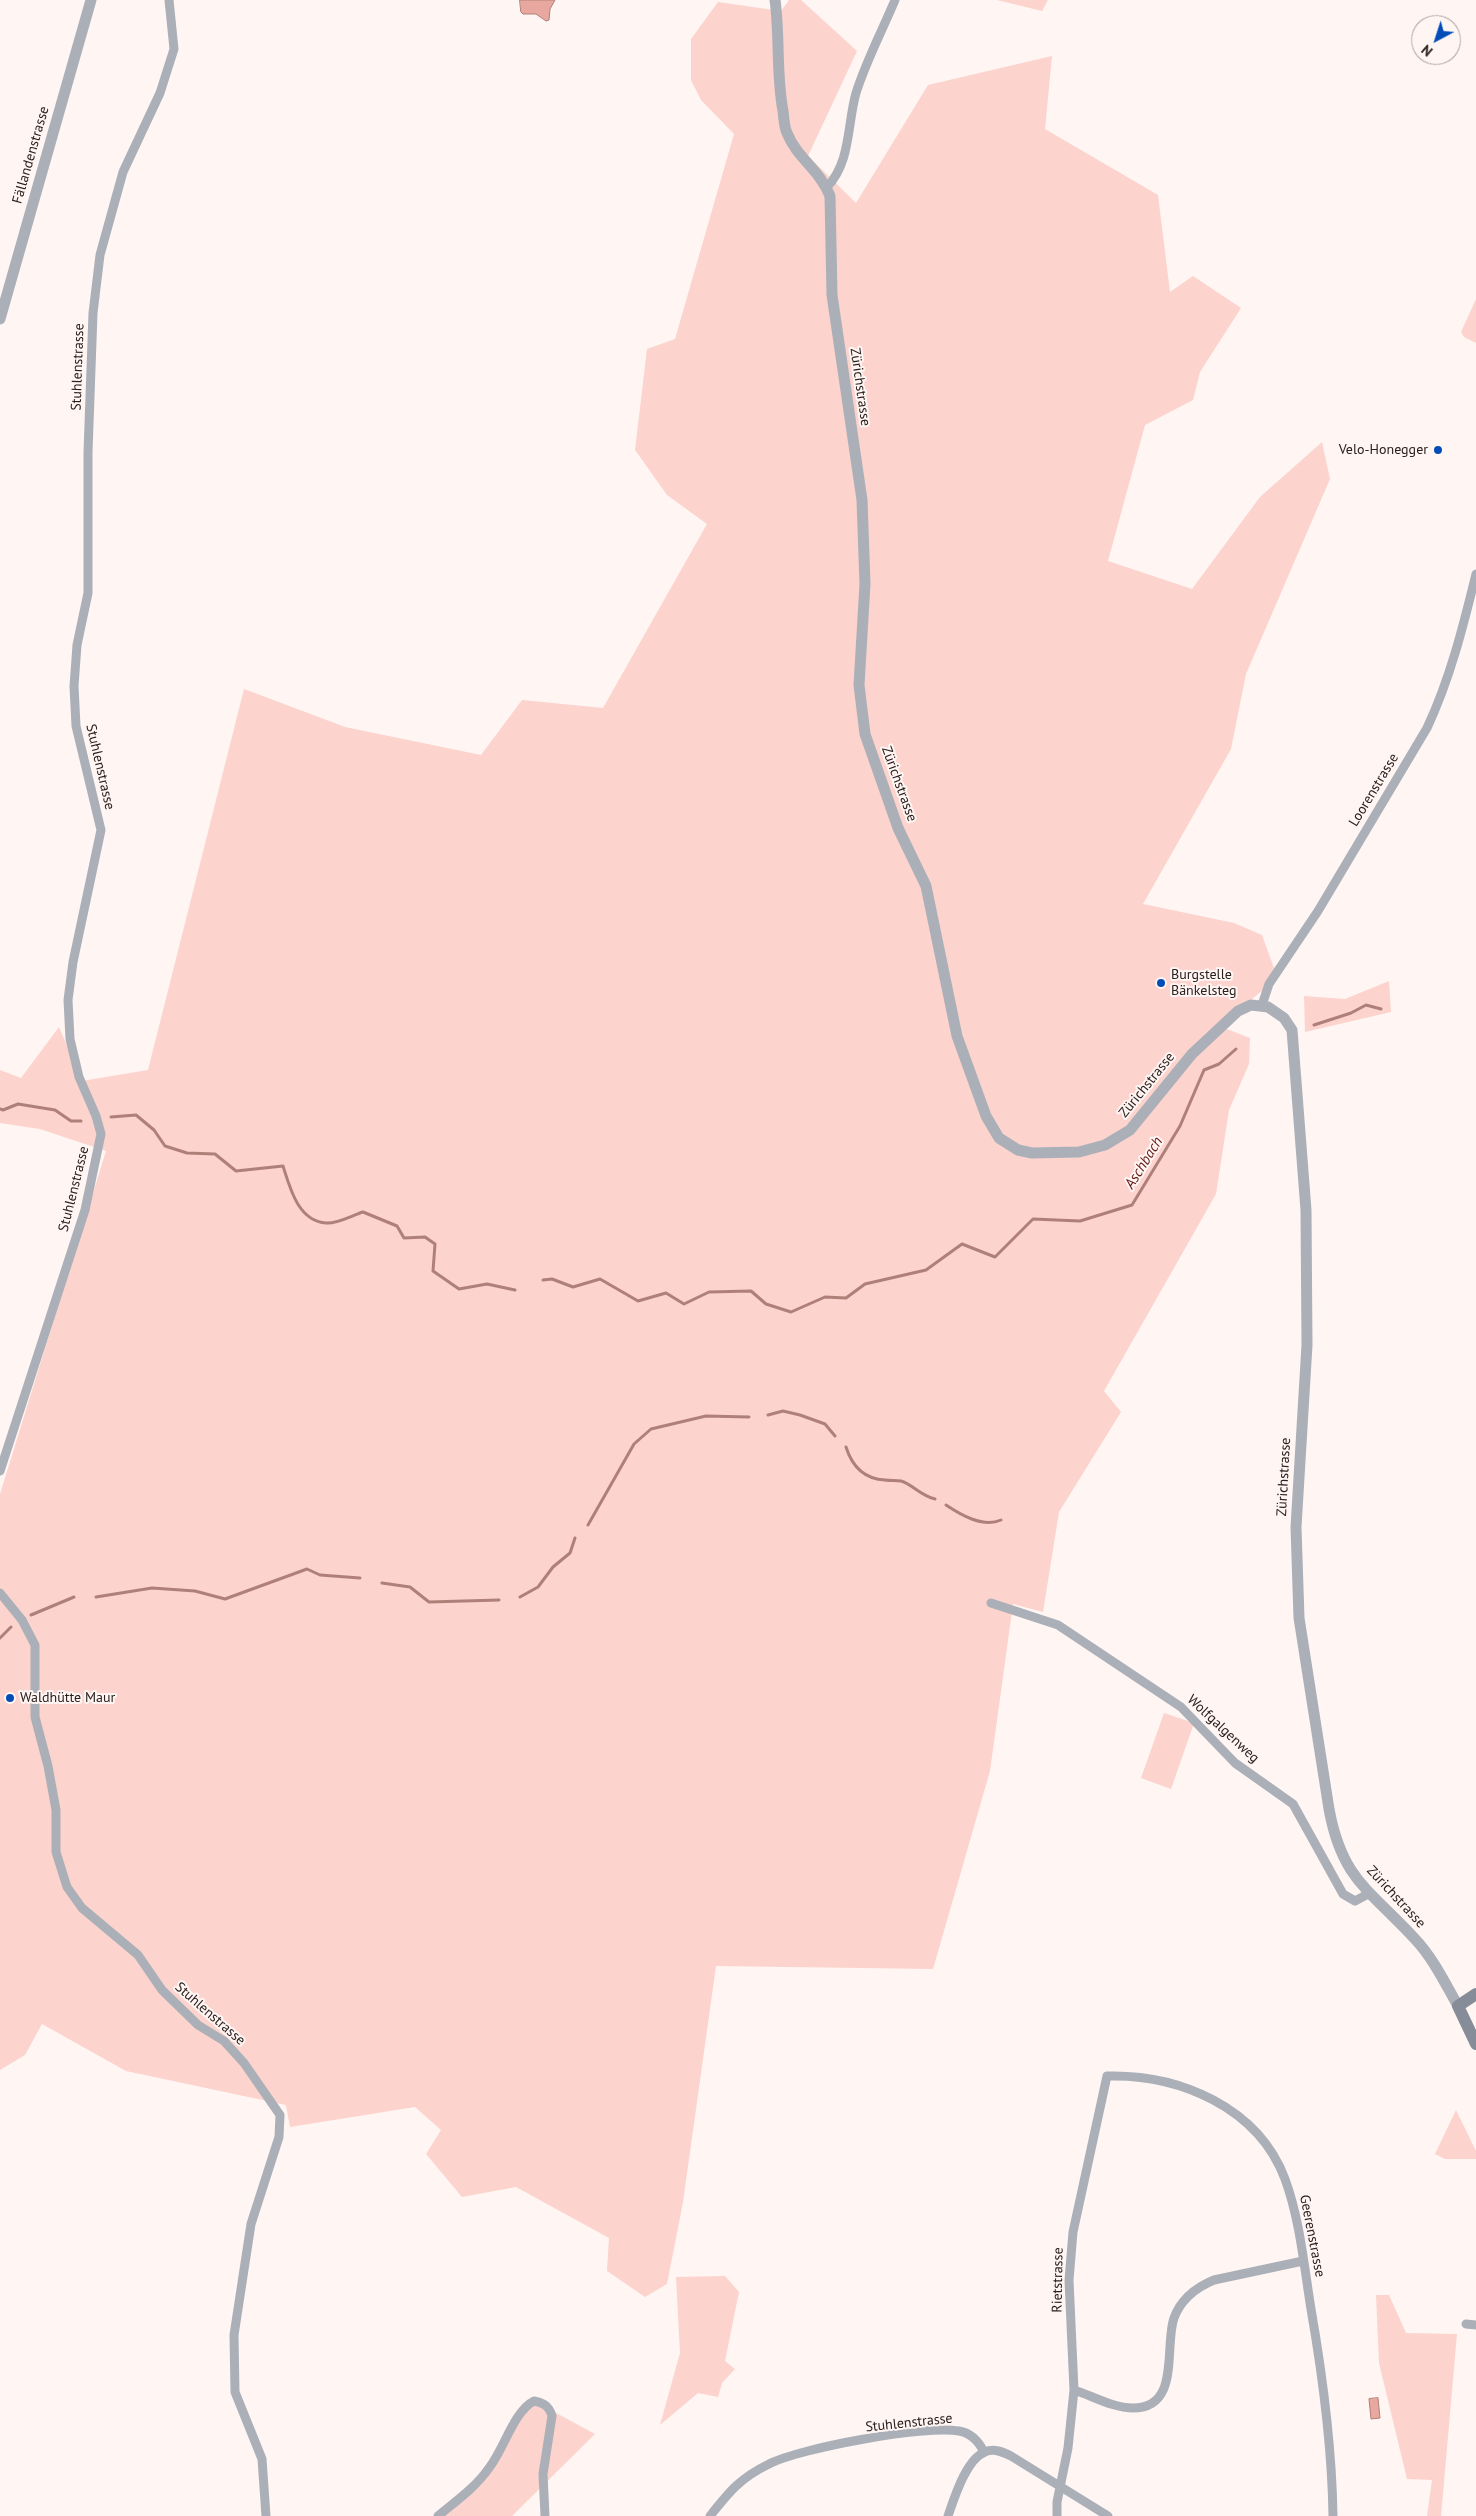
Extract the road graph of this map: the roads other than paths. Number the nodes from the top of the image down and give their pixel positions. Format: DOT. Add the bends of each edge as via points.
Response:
graph roads {
  1 [pos="91,0"];
  2 [pos="169,0"];
  3 [pos="775,0"];
  4 [pos="895,0"];
  5 [pos="827,188"];
  6 [pos="0,319"];
  7 [pos="1476,574"];
  8 [pos="1262,1005"];
  9 [pos="0,1471"];
  10 [pos="0,1593"];
  11 [pos="991,1603"];
  12 [pos="1368,1894"];
  13 [pos="1476,1994"];
  14 [pos="1458,2006"];
  15 [pos="1476,2044"];
  16 [pos="1107,2076"];
  17 [pos="1303,2261"];
  18 [pos="1466,2324"];
  19 [pos="1476,2325"];
  20 [pos="1074,2390"];
  21 [pos="984,2452"];
  22 [pos="1061,2487"];
  23 [pos="266,2516"];
  24 [pos="438,2516"];
  25 [pos="545,2516"];
  26 [pos="710,2516"];
  27 [pos="948,2516"];
  28 [pos="1057,2516"];
  29 [pos="1108,2516"];
  30 [pos="1333,2516"];
  1 -- 6 [label="street, Fällandenstrasse"];
  2 -- 9 [label="street, Stuhlenstrasse" via="174,49 160,93 123,172 100,255 94,314 88,452 88,593 77,645 74,686 76,726 101,830 68,1000 70,1039 79,1077 101,1134 85,1210"];
  3 -- 5 [label="street, Zürichstrasse" via="779,93 786,132"];
  4 -- 5 [label="street" via="856,93 844,160"];
  5 -- 8 [label="street, Zürichstrasse" via="830,196 832,295 862,500 865,584 859,685 865,734 898,828 926,886 958,1036 986,1116 999,1138 1018,1150 1071,1152 1105,1145 1130,1130 1192,1054 1238,1011 1251,1005"];
  7 -- 8 [label="street, Loorenstrasse" via="1457,652 1427,728 1318,910 1269,984"];
  8 -- 12 [label="street, Zürichstrasse" via="1276,1010 1292,1030 1306,1210 1307,1345 1296,1527 1300,1618 1334,1837 1347,1865"];
  10 -- 23 [label="street, Stuhlenstrasse" via="22,1620 35,1646 35,1717 56,1810 56,1852 67,1887 82,1908 138,1955 162,1990 198,2025 224,2041 244,2063 280,2115 279,2137 251,2224 234,2335 235,2392 262,2459"];
  11 -- 12 [label="street, Wolfgalgenweg" via="1058,1624 1181,1707 1235,1763 1294,1804 1343,1894 1355,1900"];
  12 -- 14 [label="street, Zürichstrasse" via="1416,1940"];
  13 -- 14 [label="main road"];
  14 -- 15 [label="main road, Zürichstrasse"];
  16 -- 17 [label="street, Geerenstrasse" via="1155,2080 1195,2090 1213,2098 1246,2123 1273,2155 1284,2177"];
  16 -- 20 [label="street, Rietstrasse" via="1073,2232 1069,2280"];
  17 -- 20 [label="street" via="1214,2280 1192,2292 1183,2302 1171,2328 1168,2381 1162,2393 1148,2404 1132,2408 1119,2406"];
  17 -- 30 [label="street, Geerenstrasse" via="1328,2414"];
  18 -- 19 [label="street"];
  20 -- 22 [label="street, Rietstrasse"];
  21 -- 22 [label="street" via="994,2450 1011,2456"];
  21 -- 26 [label="street, Stuhlenstrasse" via="975,2438 968,2434 940,2430 799,2452 770,2463 736,2484"];
  21 -- 27 [label="street" via="971,2465"];
  22 -- 28 [label="street, Rietstrasse"];
  22 -- 29 [label="street"];
  24 -- 25 [label="street" via="475,2486 501,2452 522,2409 534,2401 543,2403 552,2416 543,2474"];
}
